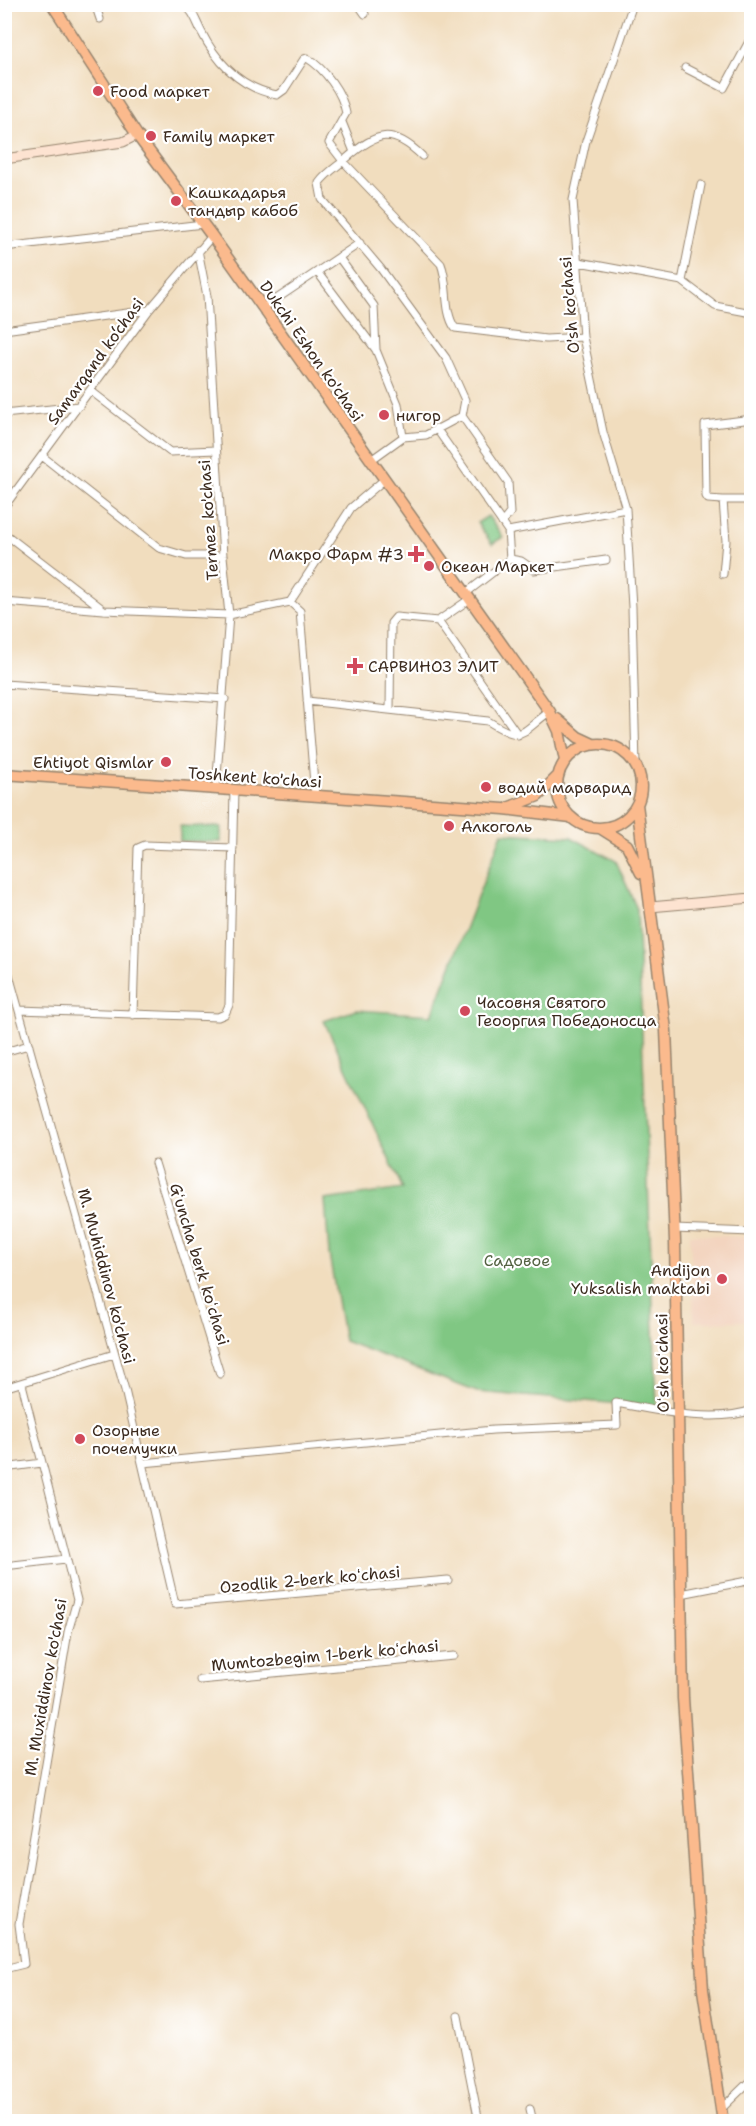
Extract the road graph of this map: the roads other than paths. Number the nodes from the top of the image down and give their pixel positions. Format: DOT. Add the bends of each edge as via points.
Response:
graph roads {
  1 [pos="52,4"];
  2 [pos="95,4"];
  3 [pos="183,4"];
  4 [pos="358,4"];
  5 [pos="633,4"];
  6 [pos="365,14"];
  7 [pos="100,19"];
  8 [pos="752,36"];
  9 [pos="685,68"];
  10 [pos="342,122"];
  11 [pos="137,135"];
  12 [pos="354,152"];
  13 [pos="422,156"];
  14 [pos="4,159"];
  15 [pos="343,161"];
  16 [pos="701,185"];
  17 [pos="203,224"];
  18 [pos="212,236"];
  19 [pos="360,243"];
  20 [pos="4,247"];
  21 [pos="198,250"];
  22 [pos="340,259"];
  23 [pos="579,262"];
  24 [pos="318,273"];
  25 [pos="682,281"];
  26 [pos="263,308"];
  27 [pos="149,310"];
  28 [pos="752,313"];
  29 [pos="4,330"];
  30 [pos="583,337"];
  31 [pos="376,350"];
  32 [pos="91,391"];
  33 [pos="79,406"];
  34 [pos="4,414"];
  35 [pos="462,416"];
  36 [pos="752,419"];
  37 [pos="436,428"];
  38 [pos="403,437"];
  39 [pos="216,450"];
  40 [pos="42,456"];
  41 [pos="371,460"];
  42 [pos="385,479"];
  43 [pos="723,500"];
  44 [pos="752,500"];
  45 [pos="4,507"];
  46 [pos="626,509"];
  47 [pos="502,523"];
  48 [pos="508,531"];
  49 [pos="4,533"];
  50 [pos="223,556"];
  51 [pos="510,559"];
  52 [pos="606,560"];
  53 [pos="723,574"];
  54 [pos="468,596"];
  55 [pos="4,602"];
  56 [pos="290,602"];
  57 [pos="104,610"];
  58 [pos="229,615"];
  59 [pos="438,621"];
  60 [pos="4,684"];
  61 [pos="225,699"];
  62 [pos="307,701"];
  63 [pos="390,709"];
  64 [pos="550,712"];
  65 [pos="518,735"];
  66 [pos="593,744"];
  67 [pos="565,761"];
  68 [pos="636,766"];
  69 [pos="4,774"];
  70 [pos="558,776"];
  71 [pos="216,789"];
  72 [pos="234,790"];
  73 [pos="315,796"];
  74 [pos="637,804"];
  75 [pos="504,809"];
  76 [pos="571,817"];
  77 [pos="600,828"];
  78 [pos="232,848"];
  79 [pos="648,890"];
  80 [pos="752,898"];
  81 [pos="650,907"];
  82 [pos="4,957"];
  83 [pos="19,1010"];
  84 [pos="133,1015"];
  85 [pos="29,1045"];
  86 [pos="4,1052"];
  87 [pos="155,1163"];
  88 [pos="674,1229"];
  89 [pos="752,1232"];
  90 [pos="114,1354"];
  91 [pos="220,1374"];
  92 [pos="22,1384"];
  93 [pos="4,1388"];
  94 [pos="752,1410"];
  95 [pos="678,1413"];
  96 [pos="42,1463"];
  97 [pos="143,1463"];
  98 [pos="4,1468"];
  99 [pos="66,1559"];
  100 [pos="4,1566"];
  101 [pos="448,1580"];
  102 [pos="752,1580"];
  103 [pos="681,1594"];
  104 [pos="175,1604"];
  105 [pos="454,1656"];
  106 [pos="200,1680"];
  107 [pos="4,1969"];
  108 [pos="458,2016"];
  109 [pos="752,2079"];
  110 [pos="530,2109"];
  111 [pos="721,2109"];
  112 [pos="479,2121"];
  113 [pos="533,2121"];
  114 [pos="723,2121"];
  1 -- 11 [label="main road, Dukchi Eshon ko'chasi"];
  2 -- 7 [label="street"];
  3 -- 10 [label="street" via="192,12 216,57 247,86 277,95 301,61 313,61 340,96 346,113"];
  4 -- 6 [label="street"];
  5 -- 23 [label="street, O'sh ko'chasi" via="586,141 573,200"];
  8 -- 9 [label="street" via="724,87"];
  10 -- 12 [label="street"];
  10 -- 15 [label="street" via="329,141"];
  11 -- 14 [label="street" via="123,142"];
  11 -- 17 [label="main road, Dukchi Eshon ko'chasi"];
  12 -- 13 [label="street" via="377,136 389,135 409,143"];
  12 -- 15 [label="street"];
  15 -- 19 [label="street" via="322,179 319,189 322,200"];
  15 -- 30 [label="street" via="441,264 455,328 546,339"];
  16 -- 25 [label="street"];
  17 -- 18 [label="main road, Dukchi Eshon ko'chasi"];
  17 -- 20 [label="street"];
  18 -- 21 [label="street, Samarqand ko‘chasi"];
  18 -- 26 [label="main road, Dukchi Eshon ko'chasi"];
  19 -- 22 [label="street"];
  19 -- 35 [label="street" via="446,358 465,400"];
  21 -- 27 [label="street, Samarqand ko‘chasi"];
  21 -- 39 [label="street, Termez ko'chasi" via="207,296"];
  22 -- 24 [label="street"];
  22 -- 31 [label="street" via="374,306"];
  23 -- 25 [label="street"];
  23 -- 30 [label="street, O'sh ko'chasi"];
  24 -- 26 [label="street"];
  24 -- 31 [label="street"];
  25 -- 28 [label="street" via="715,306"];
  26 -- 41 [label="main road, Dukchi Eshon ko'chasi"];
  27 -- 29 [label="street"];
  27 -- 32 [label="street, Samarqand ko‘chasi"];
  30 -- 46 [label="street, O'sh ko'chasi" via="603,432"];
  31 -- 38 [label="street" via="398,404"];
  32 -- 33 [label="street, Samarqand ko‘chasi"];
  32 -- 39 [label="street" via="170,452"];
  33 -- 34 [label="street"];
  33 -- 40 [label="street, Samarqand ko‘chasi"];
  35 -- 37 [label="street"];
  35 -- 47 [label="street" via="508,482 510,513"];
  36 -- 43 [label="street" via="705,425 706,496"];
  37 -- 38 [label="street" via="426,435"];
  37 -- 47 [label="street"];
  38 -- 41 [label="street"];
  39 -- 50 [label="street, Termez ko'chasi"];
  40 -- 45 [label="street, Samarqand ko‘chasi"];
  40 -- 50 [label="street" via="159,548 186,556"];
  41 -- 42 [label="main road, Dukchi Eshon ko'chasi"];
  42 -- 54 [label="main road, Dukchi Eshon ko'chasi"];
  42 -- 56 [label="street" via="351,508"];
  43 -- 44 [label="street"];
  43 -- 53 [label="street"];
  46 -- 48 [label="street"];
  46 -- 68 [label="street, O'sh ko'chasi"];
  47 -- 48 [label="street"];
  48 -- 51 [label="street"];
  49 -- 57 [label="street"];
  50 -- 58 [label="street, Termez ko'chasi"];
  51 -- 52 [label="street" via="534,570"];
  51 -- 54 [label="street"];
  54 -- 59 [label="street"];
  54 -- 64 [label="main road, Dukchi Eshon ko'chasi"];
  55 -- 57 [label="street"];
  56 -- 58 [label="street"];
  56 -- 62 [label="street" via="300,611"];
  57 -- 58 [label="street"];
  58 -- 61 [label="street, Termez ko'chasi"];
  59 -- 63 [label="street" via="396,617 391,623"];
  59 -- 65 [label="street"];
  60 -- 61 [label="street"];
  61 -- 71 [label="street, Termez ko'chasi"];
  62 -- 63 [label="street"];
  62 -- 73 [label="street"];
  63 -- 65 [label="street" via="488,721 511,736"];
  64 -- 65 [label="street"];
  64 -- 66 [label="main road"];
  64 -- 67 [label="main road" via="559,731"];
  66 -- 67 [label="main road" via="582,747"];
  66 -- 68 [label="main road" via="618,748"];
  67 -- 70 [label="main road"];
  68 -- 74 [label="main road" via="641,792"];
  69 -- 71 [label="main road, Toshkent ko'chasi"];
  70 -- 75 [label="main road" via="538,796"];
  70 -- 76 [label="main road" via="559,798"];
  71 -- 72 [label="main road, Toshkent ko'chasi"];
  72 -- 73 [label="main road, Toshkent ko'chasi"];
  72 -- 78 [label="street"];
  73 -- 75 [label="main road, Toshkent ko'chasi"];
  74 -- 77 [label="main road" via="622,821"];
  74 -- 79 [label="main road"];
  75 -- 76 [label="main road, Toshkent ko'chasi"];
  76 -- 77 [label="main road"];
  77 -- 79 [label="main road" via="627,845"];
  78 -- 84 [label="street" via="227,1011 218,1017"];
  78 -- 84 [label="street" via="138,848"];
  79 -- 81 [label="main road, Oʻsh koʻchasi"];
  80 -- 81 [label="street"];
  81 -- 88 [label="main road, Oʻsh koʻchasi" via="666,1030"];
  82 -- 83 [label="street, M. Muhiddinov ko'chasi"];
  83 -- 84 [label="street"];
  83 -- 85 [label="street, M. Muhiddinov ko'chasi"];
  85 -- 86 [label="street"];
  85 -- 90 [label="street, M. Muhiddinov ko'chasi"];
  87 -- 91 [label="street, Gʻuncha berk koʻchasi"];
  88 -- 89 [label="street"];
  88 -- 95 [label="main road, Oʻsh koʻchasi"];
  90 -- 92 [label="street"];
  90 -- 97 [label="street, M. Muhiddinov ko'chasi"];
  92 -- 93 [label="street"];
  92 -- 96 [label="street, M. Muxiddinov ko'chasi"];
  94 -- 95 [label="street" via="740,1415"];
  95 -- 97 [label="street" via="616,1403 617,1425 493,1430"];
  95 -- 103 [label="main road, Oʻsh koʻchasi"];
  96 -- 98 [label="street"];
  96 -- 99 [label="street, M. Muxiddinov ko'chasi"];
  97 -- 104 [label="street, M. Muhiddinov ko'chasi"];
  99 -- 100 [label="street"];
  99 -- 107 [label="street, M. Muxiddinov ko'chasi" via="77,1600 68,1632 19,1924 24,1964"];
  101 -- 104 [label="street, Ozodlik 2-berk koʻchasi"];
  102 -- 103 [label="street"];
  103 -- 111 [label="main road, Oʻsh koʻchasi" via="703,1989"];
  105 -- 106 [label="street, Mumtozbegim 1-berk koʻchasi"];
  108 -- 112 [label="street"];
  109 -- 111 [label="street"];
  110 -- 113 [label="street"];
  111 -- 114 [label="main road, Oʻsh koʻchasi"];
}
